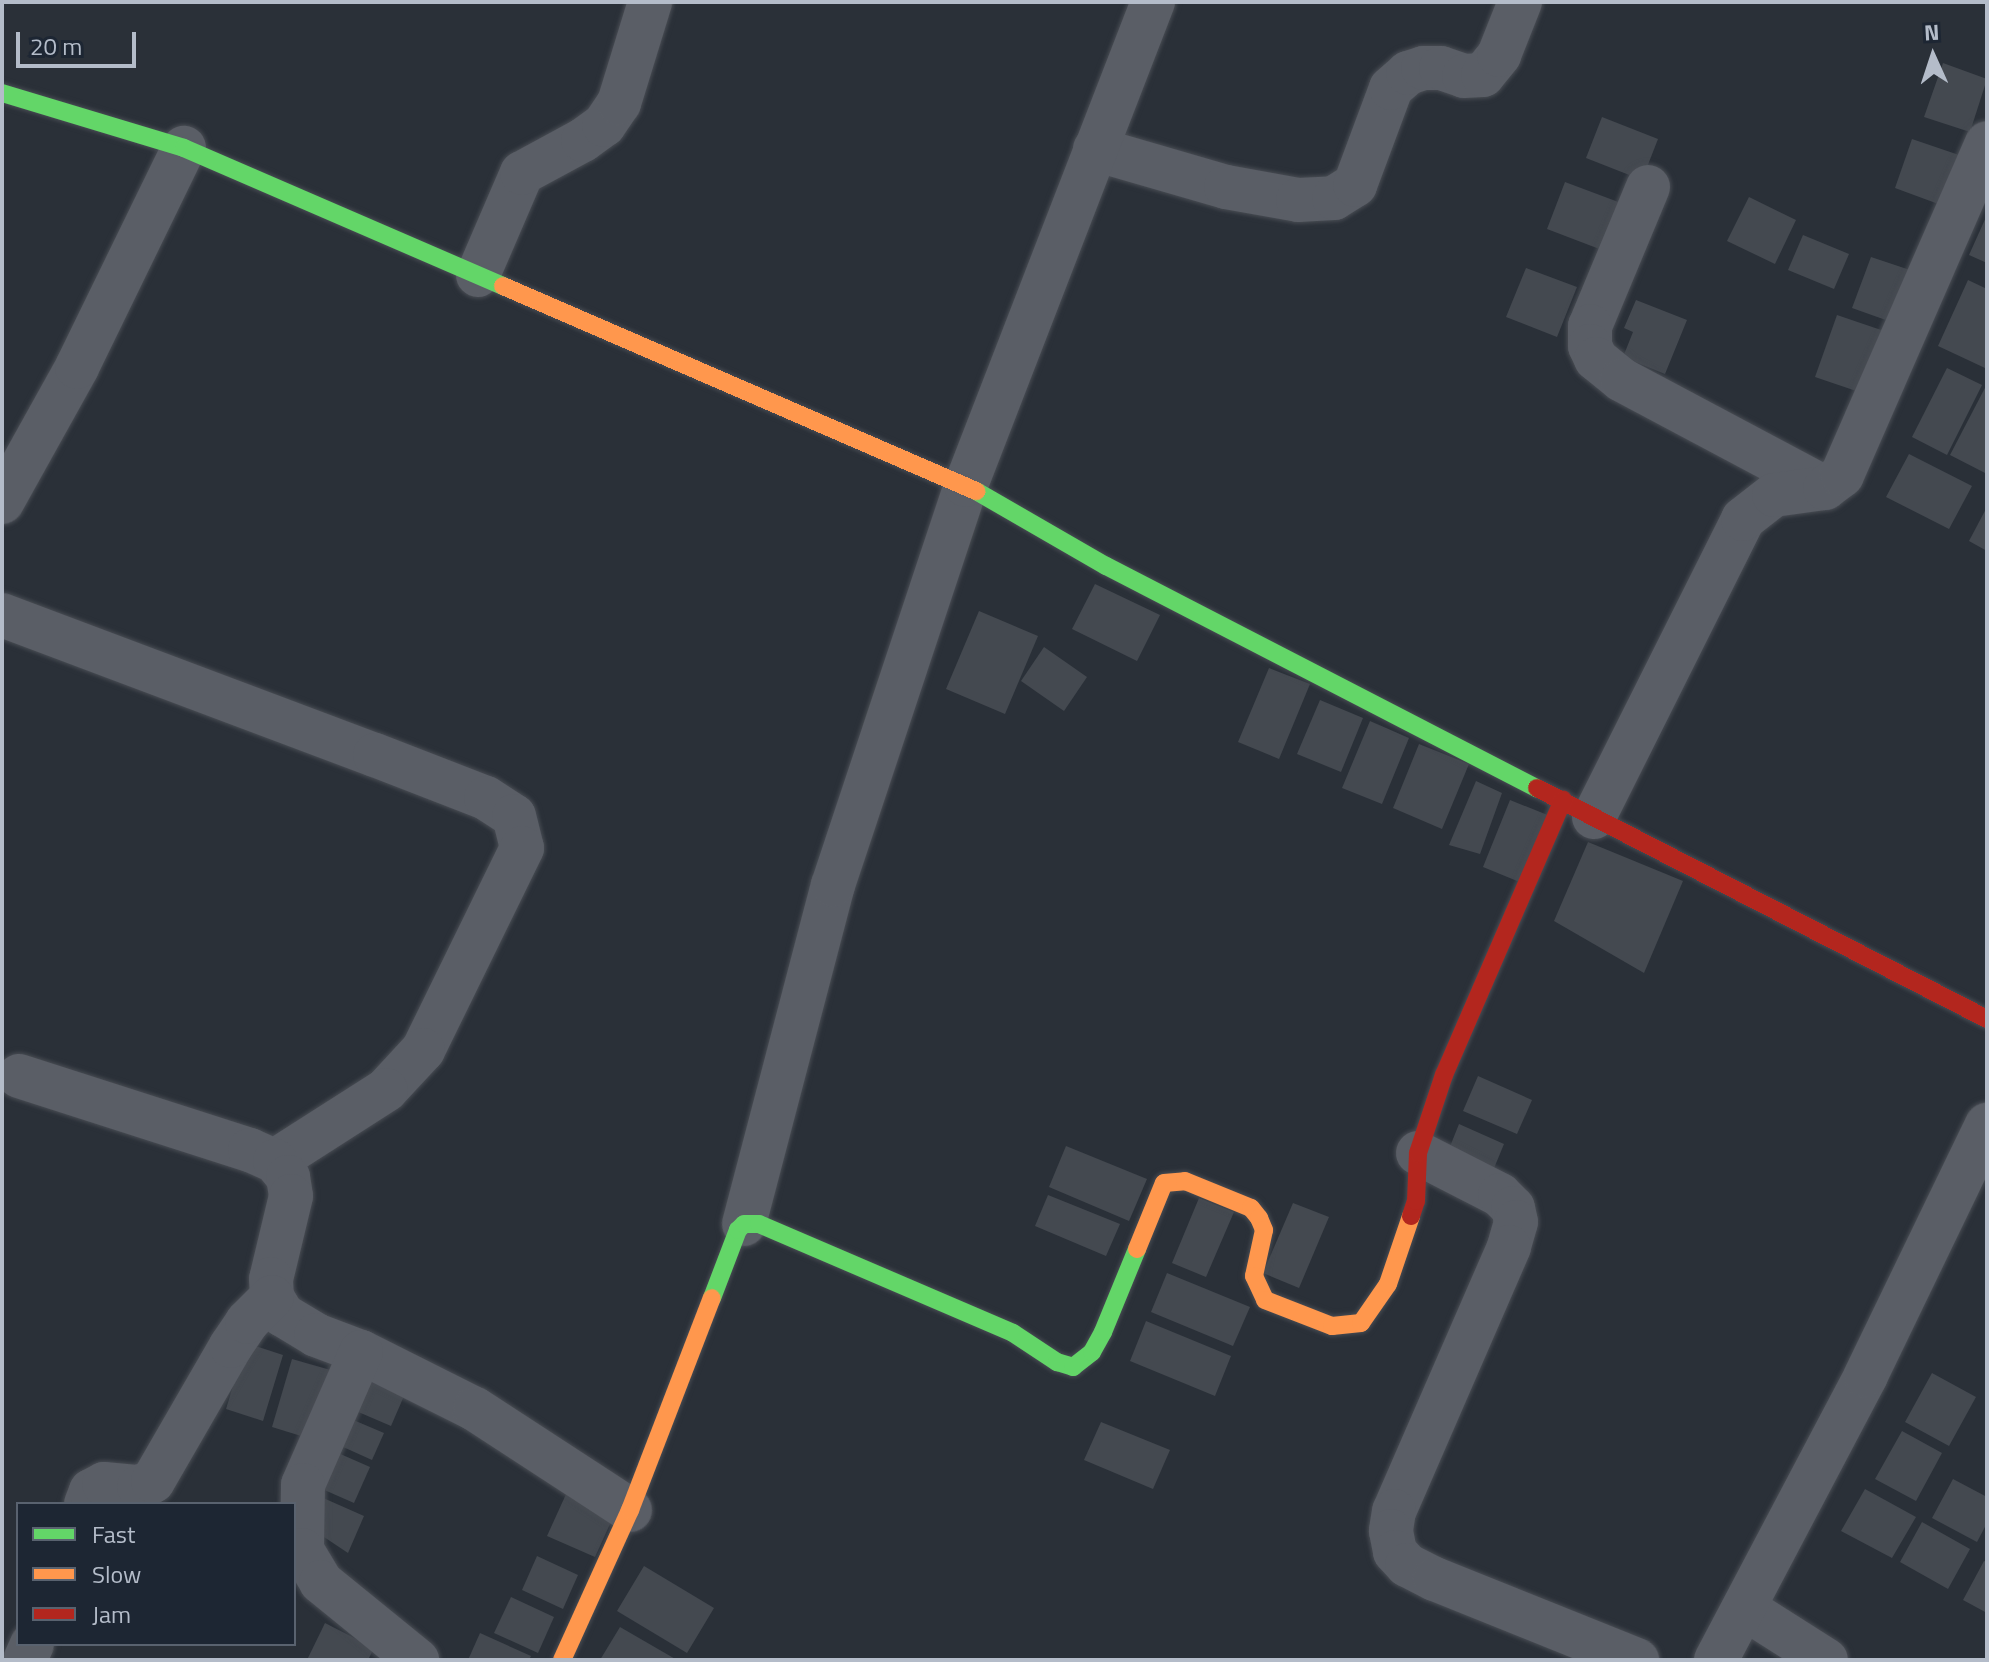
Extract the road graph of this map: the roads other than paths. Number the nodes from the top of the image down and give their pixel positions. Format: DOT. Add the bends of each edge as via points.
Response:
graph roads {
  1 [pos="650,2"];
  2 [pos="1151,2"];
  3 [pos="1520,2"];
  4 [pos="2,93"];
  5 [pos="1987,143"];
  6 [pos="184,148"];
  7 [pos="1095,149"];
  8 [pos="1648,187"];
  9 [pos="478,275"];
  10 [pos="966,485"];
  11 [pos="1825,488"];
  12 [pos="2,502"];
  13 [pos="2,615"];
  14 [pos="1579,808"];
  15 [pos="1987,1019"];
  16 [pos="19,1076"];
  17 [pos="1987,1125"];
  18 [pos="1418,1153"];
  19 [pos="275,1161"];
  20 [pos="744,1224"];
  21 [pos="272,1297"];
  22 [pos="361,1352"];
  23 [pos="87,1502"];
  24 [pos="630,1510"];
  25 [pos="1744,1608"];
  26 [pos="417,1660"];
  27 [pos="562,1660"];
  28 [pos="1637,1660"];
  29 [pos="1716,1660"];
  30 [pos="1826,1660"];
  1 -- 9 [label="street" via="619,103 604,125 522,173"];
  2 -- 7 [label="street"];
  3 -- 7 [label="street" via="1499,55 1483,75 1423,68 1391,88 1355,185 1334,198 1298,200 1226,187"];
  4 -- 6 [label="street"];
  5 -- 11 [label="street" via="1842,475"];
  6 -- 9 [label="street"];
  6 -- 12 [label="street" via="77,367"];
  7 -- 10 [label="street"];
  8 -- 11 [label="street" via="1590,326 1596,359 1622,380"];
  9 -- 10 [label="street"];
  10 -- 14 [label="street" via="1106,566"];
  10 -- 20 [label="street" via="833,885"];
  11 -- 14 [label="street" via="1774,495 1743,519"];
  13 -- 19 [label="street" via="486,798 514,816 522,848 423,1050 386,1090"];
  14 -- 15 [label="street"];
  14 -- 18 [label="street" via="1444,1075"];
  16 -- 19 [label="street"];
  17 -- 25 [label="street" via="1866,1375"];
  18 -- 20 [label="street" via="1416,1201 1407,1229 1388,1284 1361,1323 1332,1326 1265,1300 1254,1276 1264,1230 1259,1218 1251,1208 1173,1180 1164,1183 1156,1197 1103,1332 1092,1352 1073,1367 1013,1333 824,1250 759,1224"];
  18 -- 28 [label="street" via="1500,1195 1513,1208 1516,1222 1394,1511 1395,1552 1407,1565 1435,1579"];
  19 -- 21 [label="street" via="288,1177 291,1196 271,1279"];
  20 -- 24 [label="street"];
  21 -- 22 [label="street" via="283,1315"];
  21 -- 23 [label="street" via="231,1346 153,1481 139,1487 104,1484 91,1491"];
  22 -- 24 [label="street" via="475,1409"];
  22 -- 26 [label="street" via="303,1485 302,1550 321,1582"];
  24 -- 27 [label="street"];
  25 -- 29 [label="street"];
  25 -- 30 [label="street"];
}
